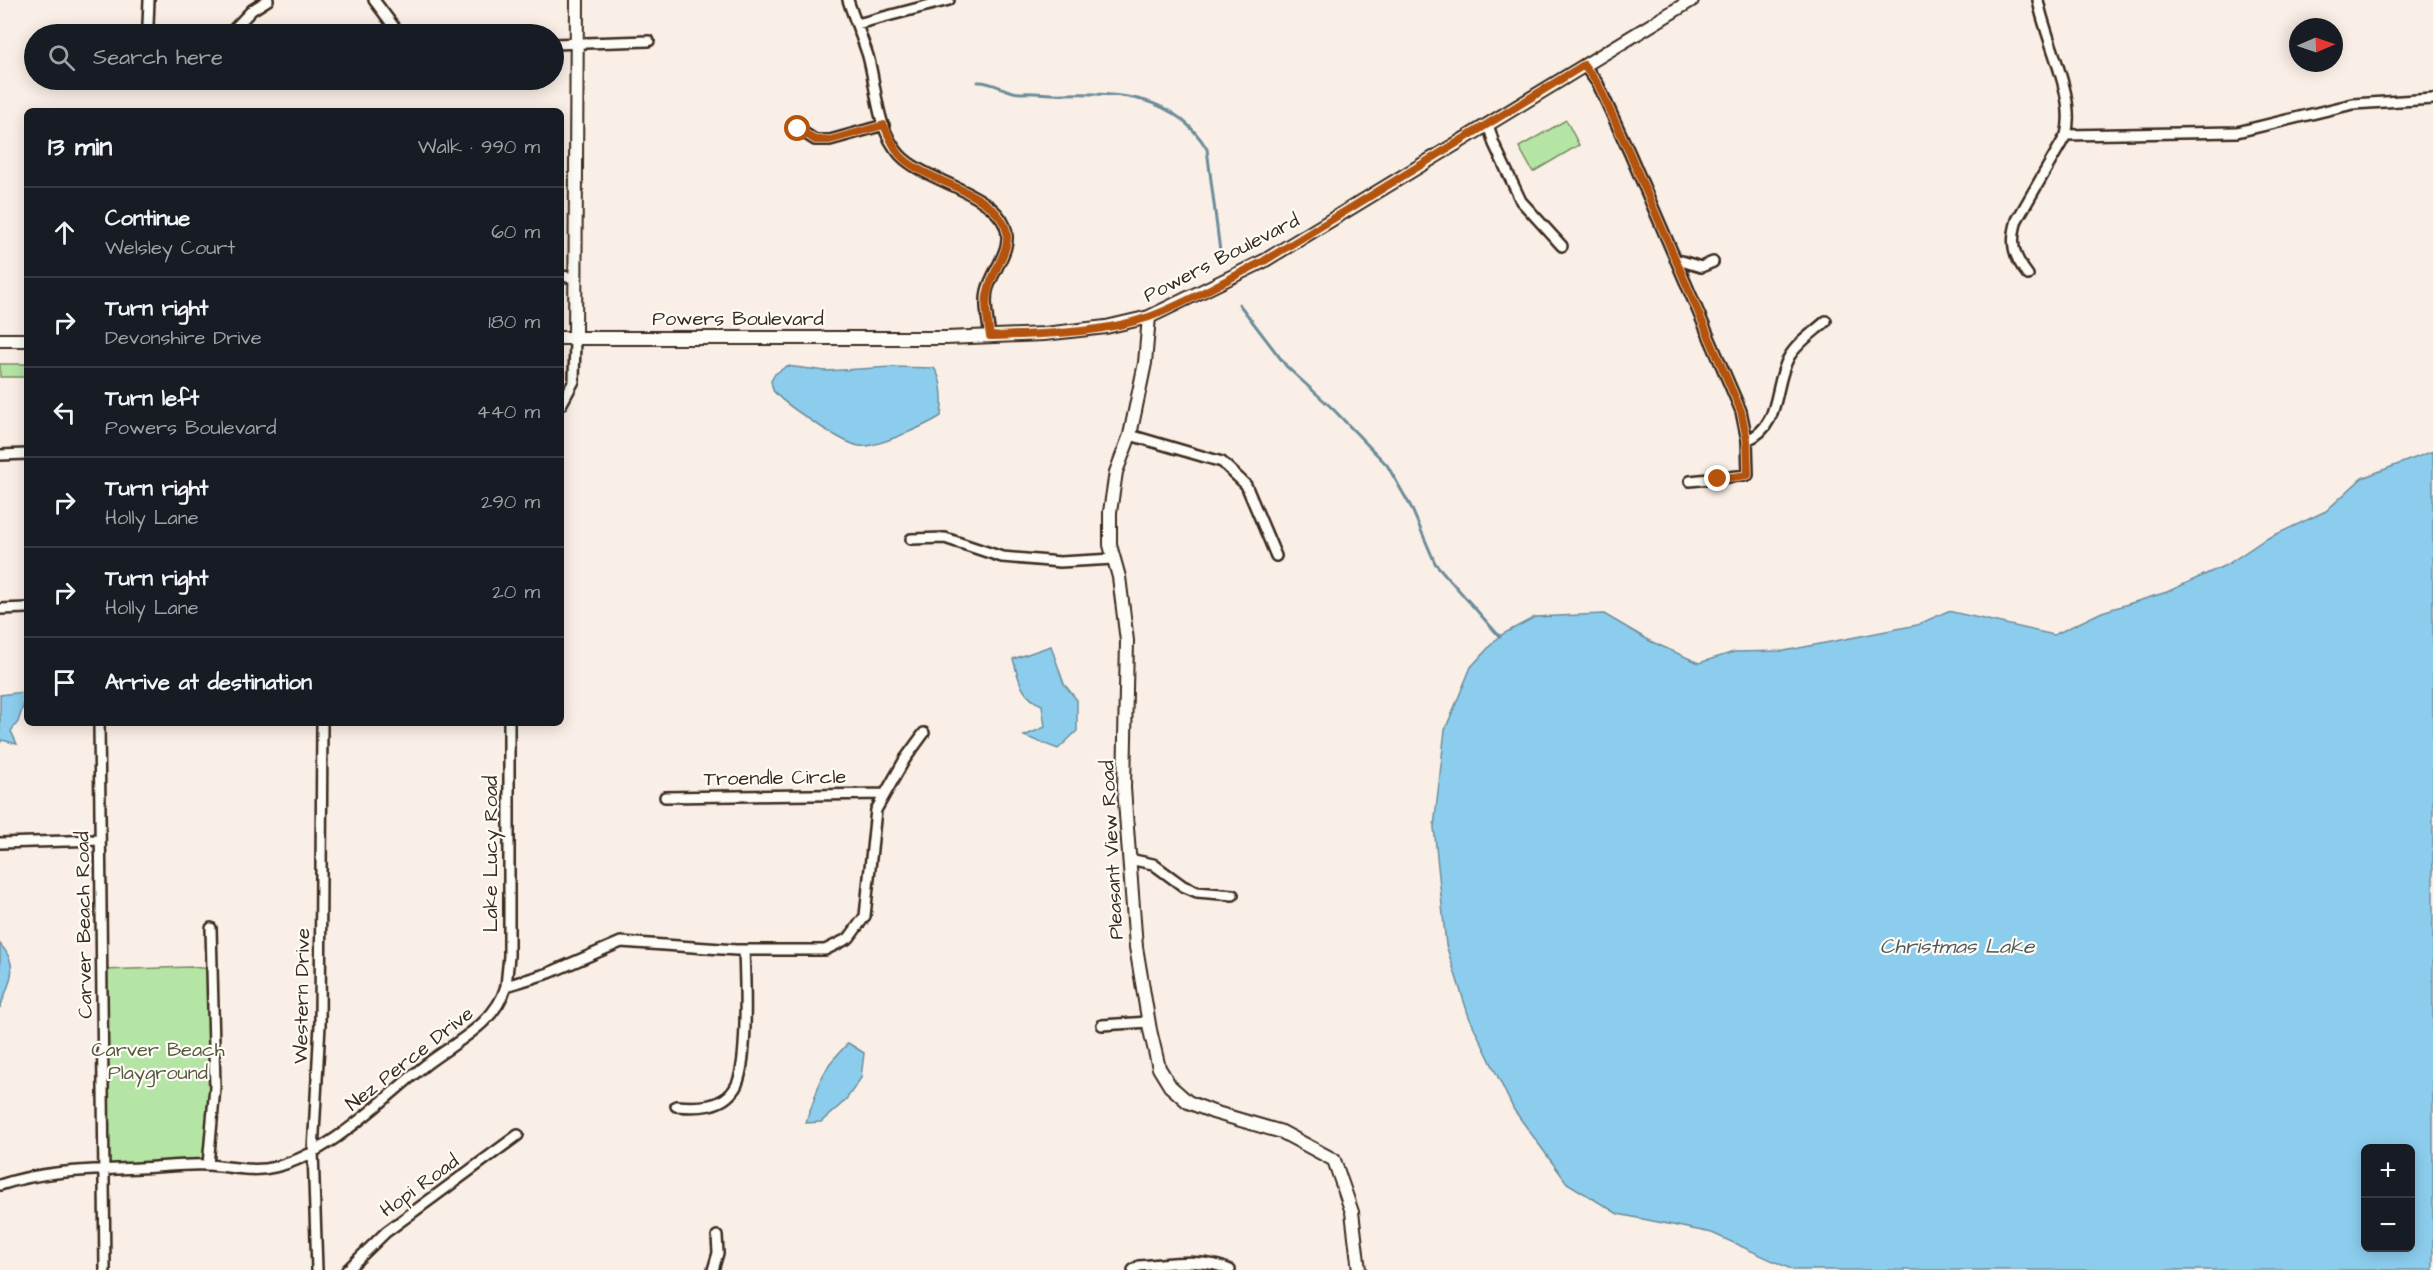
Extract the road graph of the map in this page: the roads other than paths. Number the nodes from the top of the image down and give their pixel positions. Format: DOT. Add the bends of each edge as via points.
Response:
graph roads {
  1 [pos="149,0"];
  2 [pos="268,0"];
  3 [pos="374,0"];
  4 [pos="577,0"];
  5 [pos="848,0"];
  6 [pos="949,0"];
  7 [pos="1692,0"];
  8 [pos="2038,0"];
  9 [pos="148,24"];
  10 [pos="239,24"];
  11 [pos="392,24"];
  12 [pos="856,24"];
  13 [pos="649,41"];
  14 [pos="576,42"];
  15 [pos="564,43"];
  16 [pos="1584,65"];
  17 [pos="2433,99"];
  18 [pos="1488,124"];
  19 [pos="884,125"];
  20 [pos="798,129"];
  21 [pos="2066,135"];
  22 [pos="1562,246"];
  23 [pos="1675,259"];
  24 [pos="1713,262"];
  25 [pos="2028,275"];
  26 [pos="564,276"];
  27 [pos="576,278"];
  28 [pos="1149,317"];
  29 [pos="1826,321"];
  30 [pos="990,336"];
  31 [pos="564,338"];
  32 [pos="575,338"];
  33 [pos="0,340"];
  34 [pos="24,340"];
  35 [pos="564,399"];
  36 [pos="1130,435"];
  37 [pos="1747,440"];
  38 [pos="24,454"];
  39 [pos="0,455"];
  40 [pos="1690,481"];
  41 [pos="911,539"];
  42 [pos="1276,556"];
  43 [pos="1114,559"];
  44 [pos="24,608"];
  45 [pos="0,609"];
  46 [pos="99,726"];
  47 [pos="322,726"];
  48 [pos="509,726"];
  49 [pos="924,734"];
  50 [pos="885,794"];
  51 [pos="665,797"];
  52 [pos="100,840"];
  53 [pos="0,843"];
  54 [pos="1130,860"];
  55 [pos="1233,895"];
  56 [pos="211,928"];
  57 [pos="744,950"];
  58 [pos="506,986"];
  59 [pos="1149,1022"];
  60 [pos="1102,1025"];
  61 [pos="676,1106"];
  62 [pos="518,1135"];
  63 [pos="313,1151"];
  64 [pos="208,1165"];
  65 [pos="103,1170"];
  66 [pos="0,1185"];
  67 [pos="717,1236"];
  68 [pos="105,1270"];
  69 [pos="317,1270"];
  70 [pos="347,1270"];
  71 [pos="713,1270"];
  72 [pos="1133,1270"];
  73 [pos="1230,1270"];
  74 [pos="1359,1270"];
  1 -- 9 [label="street"];
  2 -- 10 [label="street"];
  3 -- 11 [label="street"];
  4 -- 14 [label="street"];
  5 -- 12 [label="street"];
  6 -- 12 [label="street"];
  7 -- 16 [label="street, Powers Boulevard"];
  8 -- 21 [label="street" via="2065,90 2070,121"];
  12 -- 19 [label="street"];
  13 -- 14 [label="street"];
  14 -- 15 [label="street"];
  14 -- 27 [label="street"];
  16 -- 18 [label="street, Powers Boulevard"];
  16 -- 23 [label="street" via="1598,84"];
  17 -- 21 [label="street" via="2353,104 2237,132"];
  18 -- 22 [label="street" via="1521,201"];
  18 -- 28 [label="street, Powers Boulevard" via="1264,261"];
  19 -- 20 [label="street" via="830,140 815,140"];
  19 -- 30 [label="street" via="900,155 962,189 1005,225 1006,244 987,292"];
  21 -- 25 [label="street" via="2012,234 2013,250"];
  23 -- 24 [label="street" via="1701,267"];
  23 -- 37 [label="street" via="1733,389"];
  26 -- 27 [label="street"];
  27 -- 32 [label="street"];
  28 -- 30 [label="street, Powers Boulevard" via="1106,327"];
  28 -- 36 [label="street, Pleasant View Road" via="1145,363"];
  29 -- 37 [label="street" via="1790,354 1771,420 1757,436"];
  30 -- 32 [label="street, Powers Boulevard"];
  31 -- 32 [label="street, Powers Boulevard"];
  32 -- 35 [label="street" via="574,381"];
  33 -- 34 [label="street"];
  36 -- 42 [label="street" via="1222,462 1246,485"];
  36 -- 43 [label="street, Pleasant View Road" via="1116,472 1110,512"];
  37 -- 40 [label="street" via="1748,475"];
  38 -- 39 [label="street"];
  41 -- 43 [label="street" via="945,538 1002,556 1060,562"];
  43 -- 54 [label="street, Pleasant View Road" via="1127,642 1124,788"];
  44 -- 45 [label="street"];
  46 -- 52 [label="street, Carver Beach Road"];
  47 -- 63 [label="street, Western Drive" via="320,1025"];
  48 -- 58 [label="street, Lake Lucy Road"];
  49 -- 50 [label="street"];
  50 -- 51 [label="street, Troendle Circle"];
  50 -- 57 [label="street" via="876,810 865,916 849,938 825,950"];
  52 -- 53 [label="street"];
  52 -- 65 [label="street, Carver Beach Road"];
  54 -- 55 [label="street" via="1153,864 1197,892"];
  54 -- 59 [label="street, Pleasant View Road" via="1136,947"];
  56 -- 64 [label="street" via="215,1087"];
  57 -- 58 [label="street" via="621,942 549,973"];
  57 -- 61 [label="street" via="745,1019 736,1088 720,1102 708,1106"];
  58 -- 63 [label="street, Nez Perce Drive" via="502,1001 489,1019"];
  59 -- 60 [label="street"];
  59 -- 74 [label="street, Pleasant View Road" via="1159,1068 1170,1086 1188,1102 1282,1131 1334,1160 1352,1212"];
  62 -- 70 [label="street, Hopi Road" via="386,1232"];
  63 -- 64 [label="street, Nez Perce Drive" via="276,1167 251,1171"];
  63 -- 69 [label="street, Western Drive"];
  64 -- 65 [label="street, Nez Perce Drive"];
  65 -- 66 [label="street, Nez Perce Drive" via="20,1178"];
  65 -- 68 [label="street, Carver Beach Road"];
  67 -- 71 [label="street"];
  72 -- 73 [label="street" via="1139,1266 1183,1263 1221,1265"];
}
